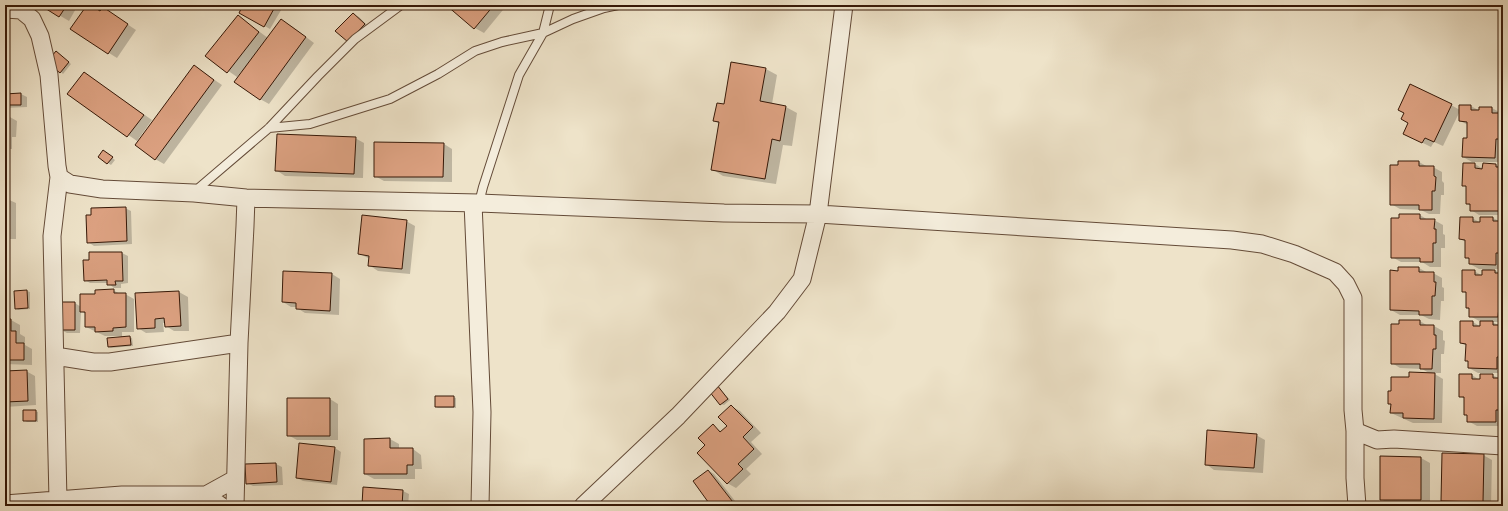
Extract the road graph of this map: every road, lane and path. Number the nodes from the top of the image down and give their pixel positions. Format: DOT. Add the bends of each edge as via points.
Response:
graph roads {
  1 [pos="401,5"];
  2 [pos="550,5"];
  3 [pos="618,5"];
  4 [pos="844,5"];
  5 [pos="13,8"];
  6 [pos="543,33"];
  7 [pos="269,128"];
  8 [pos="59,178"];
  9 [pos="194,193"];
  10 [pos="246,198"];
  11 [pos="476,203"];
  12 [pos="818,214"];
  13 [pos="238,343"];
  14 [pos="55,356"];
  15 [pos="1356,431"];
  16 [pos="1503,446"];
  17 [pos="235,479"];
  18 [pos="206,495"];
  19 [pos="58,500"];
  20 [pos="5,504"];
  21 [pos="221,506"];
  22 [pos="235,506"];
  23 [pos="480,506"];
  24 [pos="583,506"];
  25 [pos="1356,506"];
  1 -- 7 [label="lane" via="355,39"];
  2 -- 6 [label="lane"];
  3 -- 6 [label="lane" via="573,19"];
  4 -- 12 [label="street"];
  5 -- 8 [label="street" via="21,10 32,19 40,36 49,76"];
  6 -- 7 [label="lane" via="475,51 390,99 310,124"];
  6 -- 11 [label="lane" via="519,75"];
  7 -- 9 [label="lane"];
  8 -- 9 [label="street" via="70,184 102,189"];
  8 -- 14 [label="street" via="52,236"];
  9 -- 10 [label="street"];
  10 -- 11 [label="street"];
  10 -- 13 [label="street"];
  11 -- 12 [label="street" via="724,213"];
  11 -- 23 [label="street" via="482,412"];
  12 -- 15 [label="street" via="1232,240 1262,244 1316,263 1335,272 1346,284 1353,298 1353,410"];
  12 -- 24 [label="street" via="802,279 778,312 678,416"];
  13 -- 14 [label="street" via="110,362"];
  13 -- 17 [label="street"];
  14 -- 19 [label="street"];
  15 -- 16 [label="street" via="1377,440"];
  15 -- 25 [label="street"];
  17 -- 18 [label="street"];
  17 -- 22 [label="street"];
  18 -- 19 [label="street" via="122,495"];
  18 -- 21 [label="street"];
  19 -- 20 [label="street"];
}
